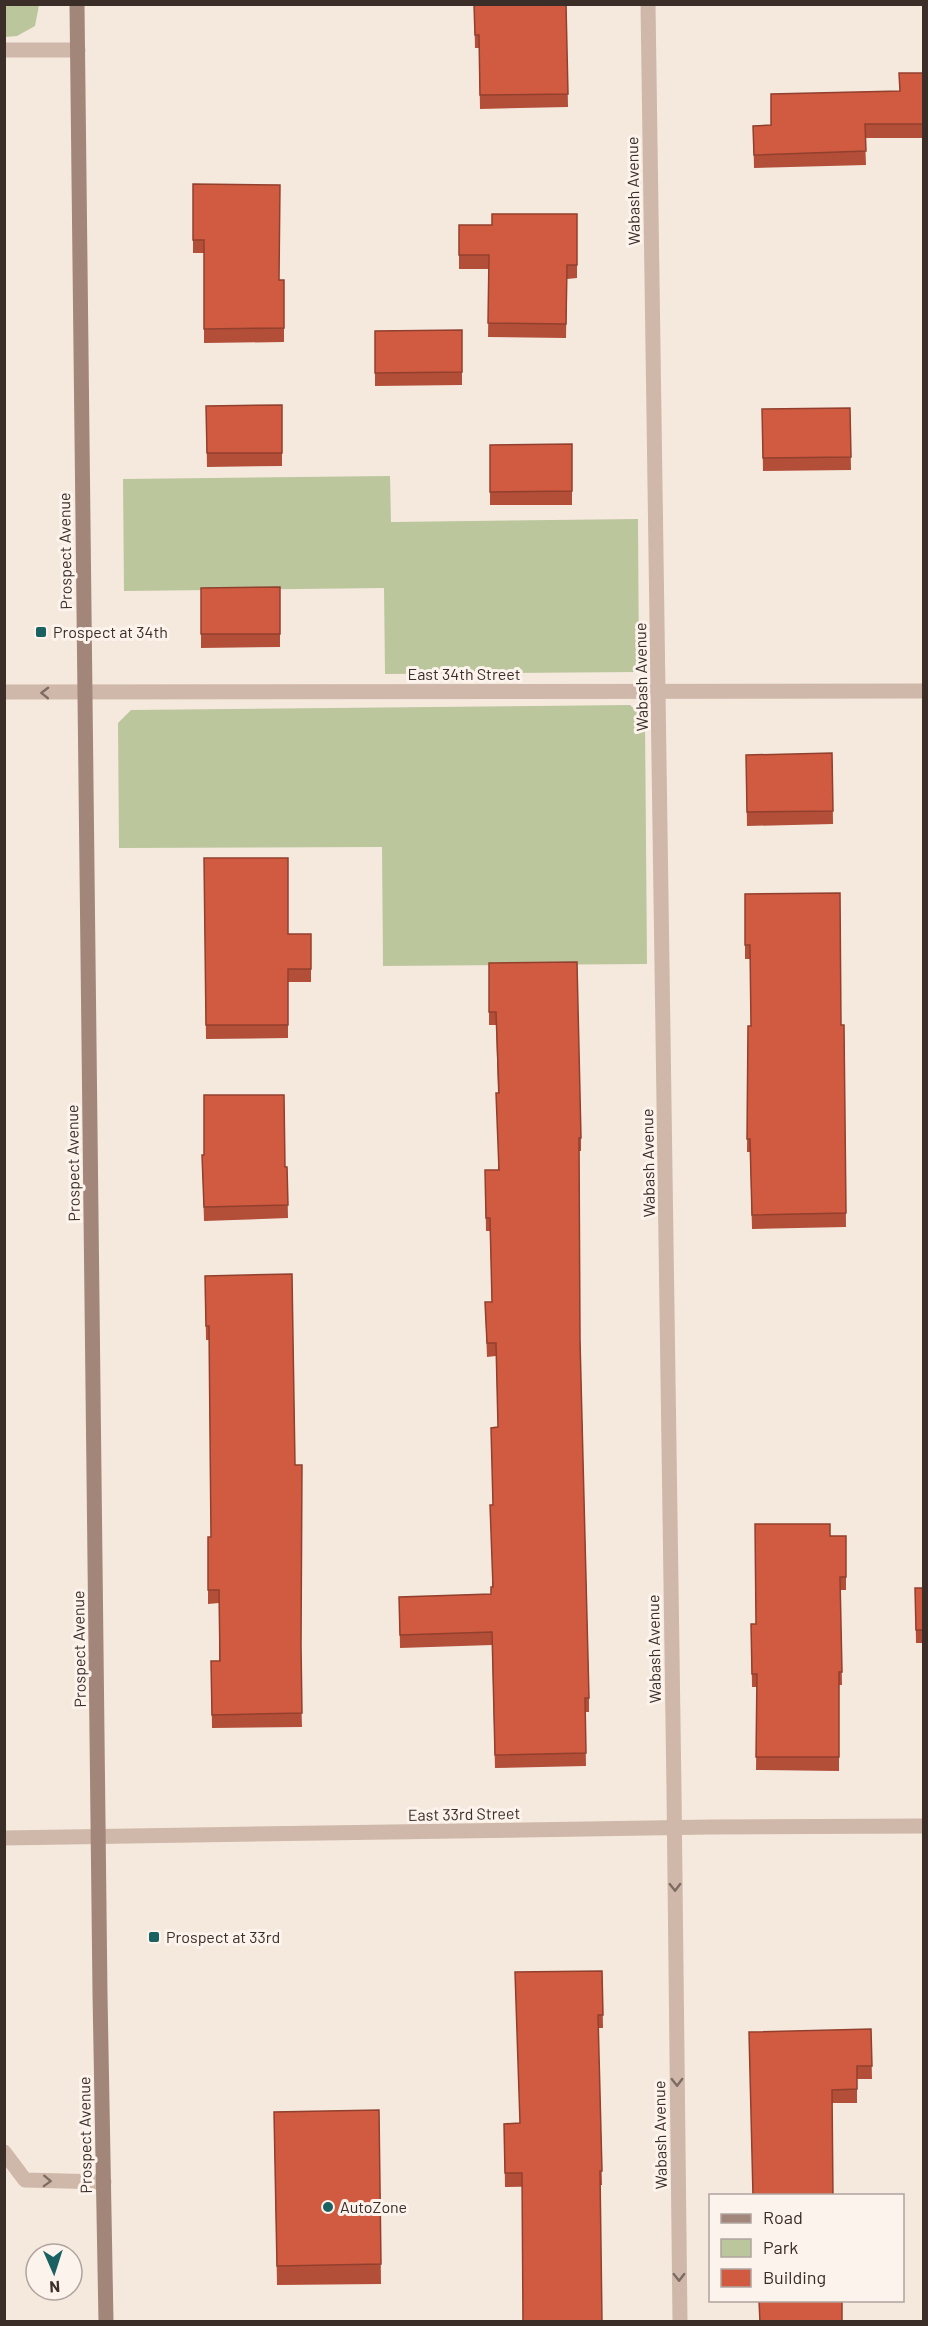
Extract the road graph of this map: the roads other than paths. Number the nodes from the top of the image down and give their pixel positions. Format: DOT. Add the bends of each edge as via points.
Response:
graph roads {
  1 [pos="77,4"];
  2 [pos="648,4"];
  3 [pos="4,50"];
  4 [pos="78,50"];
  5 [pos="924,690"];
  6 [pos="4,692"];
  7 [pos="659,692"];
  8 [pos="85,693"];
  9 [pos="924,1826"];
  10 [pos="675,1828"];
  11 [pos="99,1837"];
  12 [pos="4,1838"];
  13 [pos="4,2152"];
  14 [pos="104,2182"];
  15 [pos="106,2322"];
  16 [pos="680,2322"];
  1 -- 4 [label="main road, Prospect Avenue"];
  2 -- 7 [label="street, Wabash Avenue"];
  3 -- 4 [label="street"];
  4 -- 8 [label="main road, Prospect Avenue"];
  5 -- 7 [label="street, East 34th Street"];
  8 -- 6 [label="street, East 34th Street, one-way"];
  7 -- 8 [label="street, East 34th Street"];
  7 -- 10 [label="street, Wabash Avenue"];
  8 -- 11 [label="main road, Prospect Avenue"];
  9 -- 10 [label="street, East 33rd Street"];
  10 -- 11 [label="street, East 33rd Street"];
  10 -- 16 [label="street, Wabash Avenue, one-way"];
  11 -- 12 [label="street, East 33rd Street"];
  11 -- 14 [label="main road, Prospect Avenue"];
  13 -- 14 [label="street, one-way" via="25,2181"];
  14 -- 15 [label="main road, Prospect Avenue"];
}
